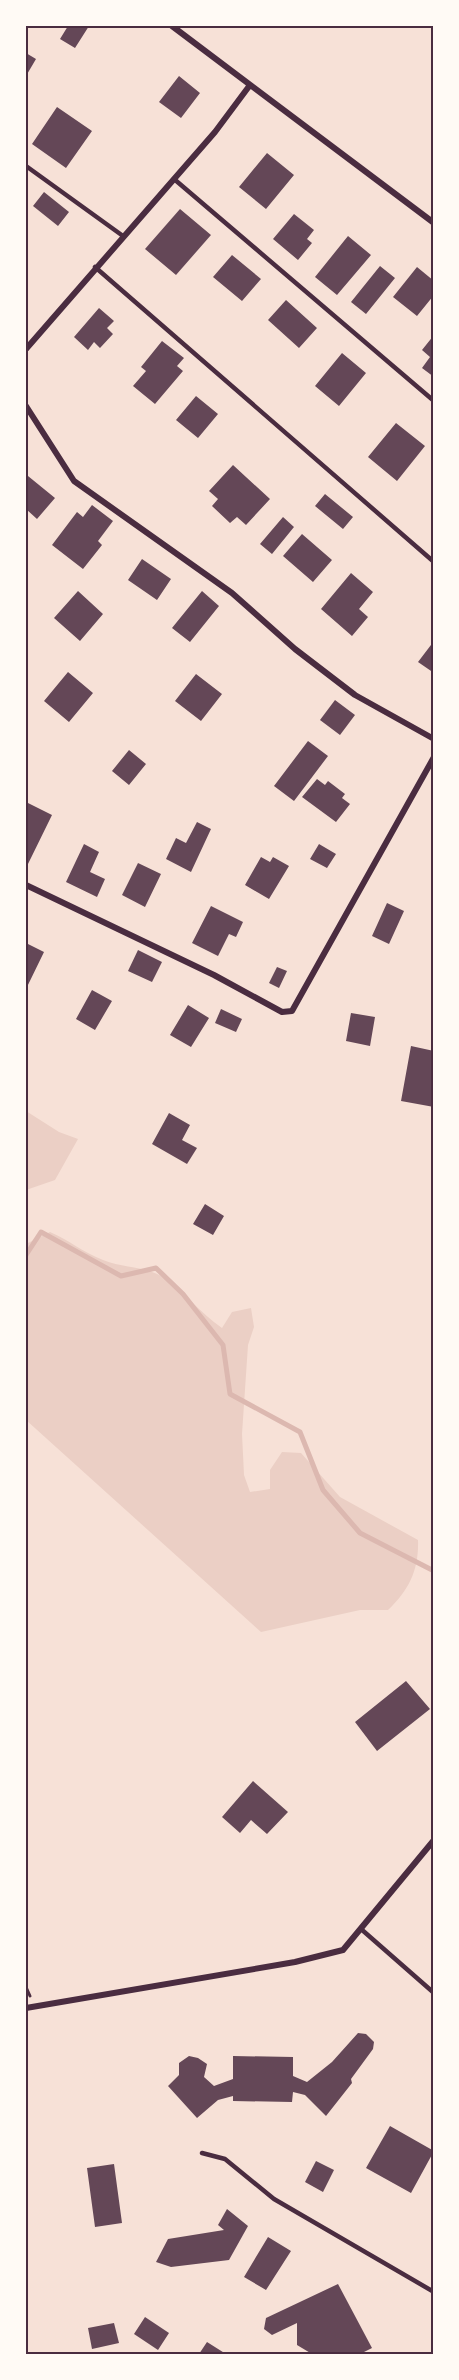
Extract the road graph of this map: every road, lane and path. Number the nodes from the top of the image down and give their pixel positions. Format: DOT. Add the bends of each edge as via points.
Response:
graph roads {
  1 [pos="172,26"];
  2 [pos="250,85"];
  3 [pos="26,166"];
  4 [pos="174,179"];
  5 [pos="434,223"];
  6 [pos="123,236"];
  7 [pos="95,267"];
  8 [pos="26,349"];
  9 [pos="434,401"];
  10 [pos="26,406"];
  11 [pos="434,562"];
  12 [pos="434,739"];
  13 [pos="434,757"];
  14 [pos="26,885"];
  15 [pos="434,1840"];
  16 [pos="361,1929"];
  17 [pos="434,1993"];
  18 [pos="26,2008"];
  19 [pos="202,2152"];
  20 [pos="434,2292"];
  1 -- 2 [label="street"];
  2 -- 4 [label="street"];
  2 -- 5 [label="street"];
  3 -- 6 [label="lane"];
  4 -- 6 [label="street"];
  4 -- 9 [label="lane"];
  6 -- 7 [label="street"];
  7 -- 8 [label="street"];
  7 -- 11 [label="lane"];
  10 -- 12 [label="street" via="74,481 232,592 295,649 355,695"];
  13 -- 14 [label="street" via="292,1011 282,1011"];
  15 -- 16 [label="street"];
  16 -- 17 [label="lane"];
  16 -- 18 [label="street" via="343,1950 295,1962"];
  19 -- 20 [label="lane" via="225,2159 274,2199"];
}
